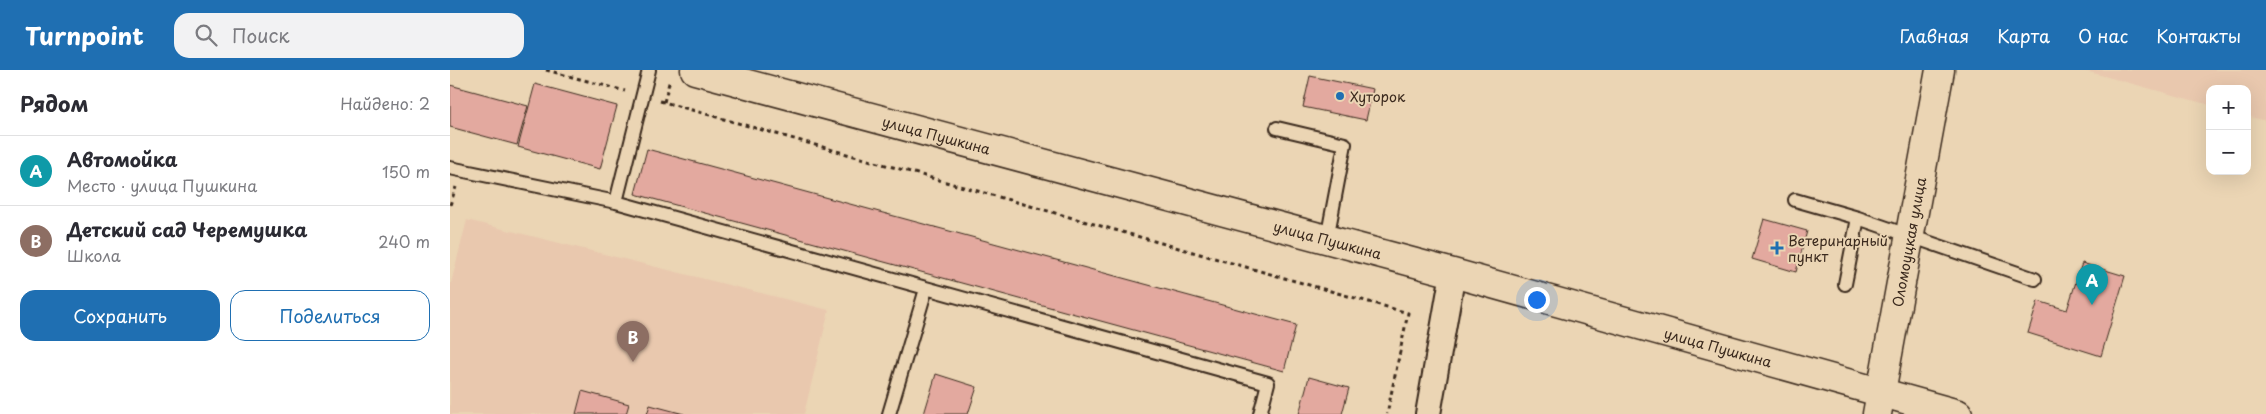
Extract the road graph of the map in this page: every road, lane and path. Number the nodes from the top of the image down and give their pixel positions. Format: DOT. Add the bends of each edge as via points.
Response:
graph roads {
  1 [pos="546,70"];
  2 [pos="650,70"];
  3 [pos="1940,70"];
  4 [pos="683,73"];
  5 [pos="643,96"];
  6 [pos="664,102"];
  7 [pos="1277,128"];
  8 [pos="450,168"];
  9 [pos="1796,200"];
  10 [pos="616,202"];
  11 [pos="1858,218"];
  12 [pos="1911,235"];
  13 [pos="1327,239"];
  14 [pos="1453,273"];
  15 [pos="2035,279"];
  16 [pos="1846,284"];
  17 [pos="926,289"];
  18 [pos="1880,404"];
  19 [pos="889,414"];
  20 [pos="1260,414"];
  21 [pos="1387,414"];
  22 [pos="1428,414"];
  23 [pos="1958,414"];
  1 -- 5 [label="path"];
  2 -- 5 [label="lane"];
  3 -- 12 [label="street, Оломоуцкая улица"];
  4 -- 6 [label="path"];
  4 -- 13 [label="street, улица Пушкина"];
  5 -- 6 [label="path"];
  5 -- 10 [label="lane"];
  6 -- 21 [label="path" via="1408,313"];
  7 -- 13 [label="lane" via="1344,144"];
  8 -- 10 [label="lane"];
  9 -- 11 [label="lane"];
  10 -- 17 [label="lane"];
  11 -- 12 [label="lane"];
  11 -- 16 [label="lane"];
  12 -- 15 [label="lane"];
  12 -- 18 [label="street, Оломоуцкая улица"];
  13 -- 14 [label="street, улица Пушкина"];
  14 -- 18 [label="street, улица Пушкина"];
  14 -- 22 [label="street"];
  17 -- 19 [label="lane"];
  17 -- 20 [label="lane" via="1268,384"];
  18 -- 23 [label="street, улица Пушкина"];
}
